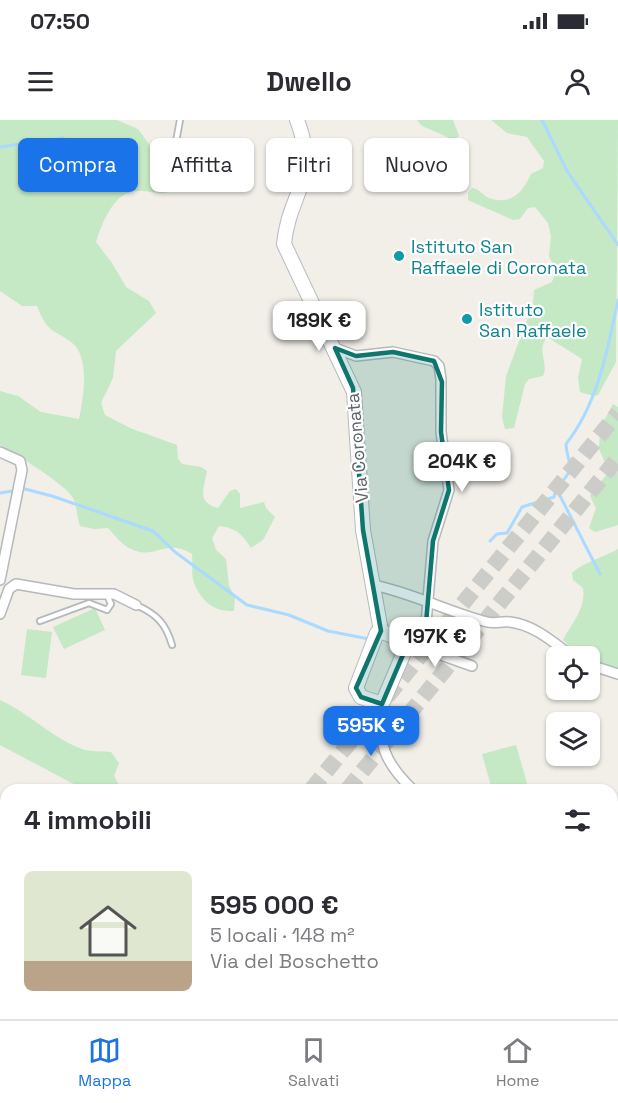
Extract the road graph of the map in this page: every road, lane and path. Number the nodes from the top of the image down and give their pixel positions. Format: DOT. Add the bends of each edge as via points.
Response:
graph roads {
  1 [pos="180,120"];
  2 [pos="297,120"];
  3 [pos="176,138"];
  4 [pos="335,348"];
  5 [pos="0,452"];
  6 [pos="0,580"];
  7 [pos="373,585"];
  8 [pos="106,595"];
  9 [pos="428,600"];
  10 [pos="136,605"];
  11 [pos="0,614"];
  12 [pos="40,621"];
  13 [pos="381,631"];
  14 [pos="172,645"];
  15 [pos="413,645"];
  16 [pos="559,646"];
  17 [pos="472,666"];
  18 [pos="600,668"];
  19 [pos="618,674"];
  20 [pos="382,704"];
  21 [pos="408,784"];
  1 -- 3 [label="lane"];
  2 -- 4 [label="street, Via Coronata" via="305,150 305,170 284,244"];
  4 -- 7 [label="street, Via Coronata" via="354,392 363,530"];
  4 -- 9 [label="street" via="356,356 393,352 439,366 441,432 449,490 433,541"];
  5 -- 6 [label="street" via="20,461 22,470"];
  7 -- 9 [label="street"];
  7 -- 13 [label="street, Via Coronata"];
  8 -- 10 [label="street" via="114,594"];
  8 -- 11 [label="street" via="16,585 9,589"];
  8 -- 12 [label="lane" via="111,604 107,610 89,603"];
  9 -- 15 [label="street" via="425,635"];
  9 -- 16 [label="street" via="488,622 510,622 529,628"];
  10 -- 14 [label="lane" via="158,616"];
  13 -- 15 [label="street"];
  13 -- 20 [label="street" via="356,688 361,697"];
  15 -- 17 [label="street"];
  15 -- 20 [label="street"];
  18 -- 19 [label="street"];
  20 -- 21 [label="street" via="384,755"];
}
